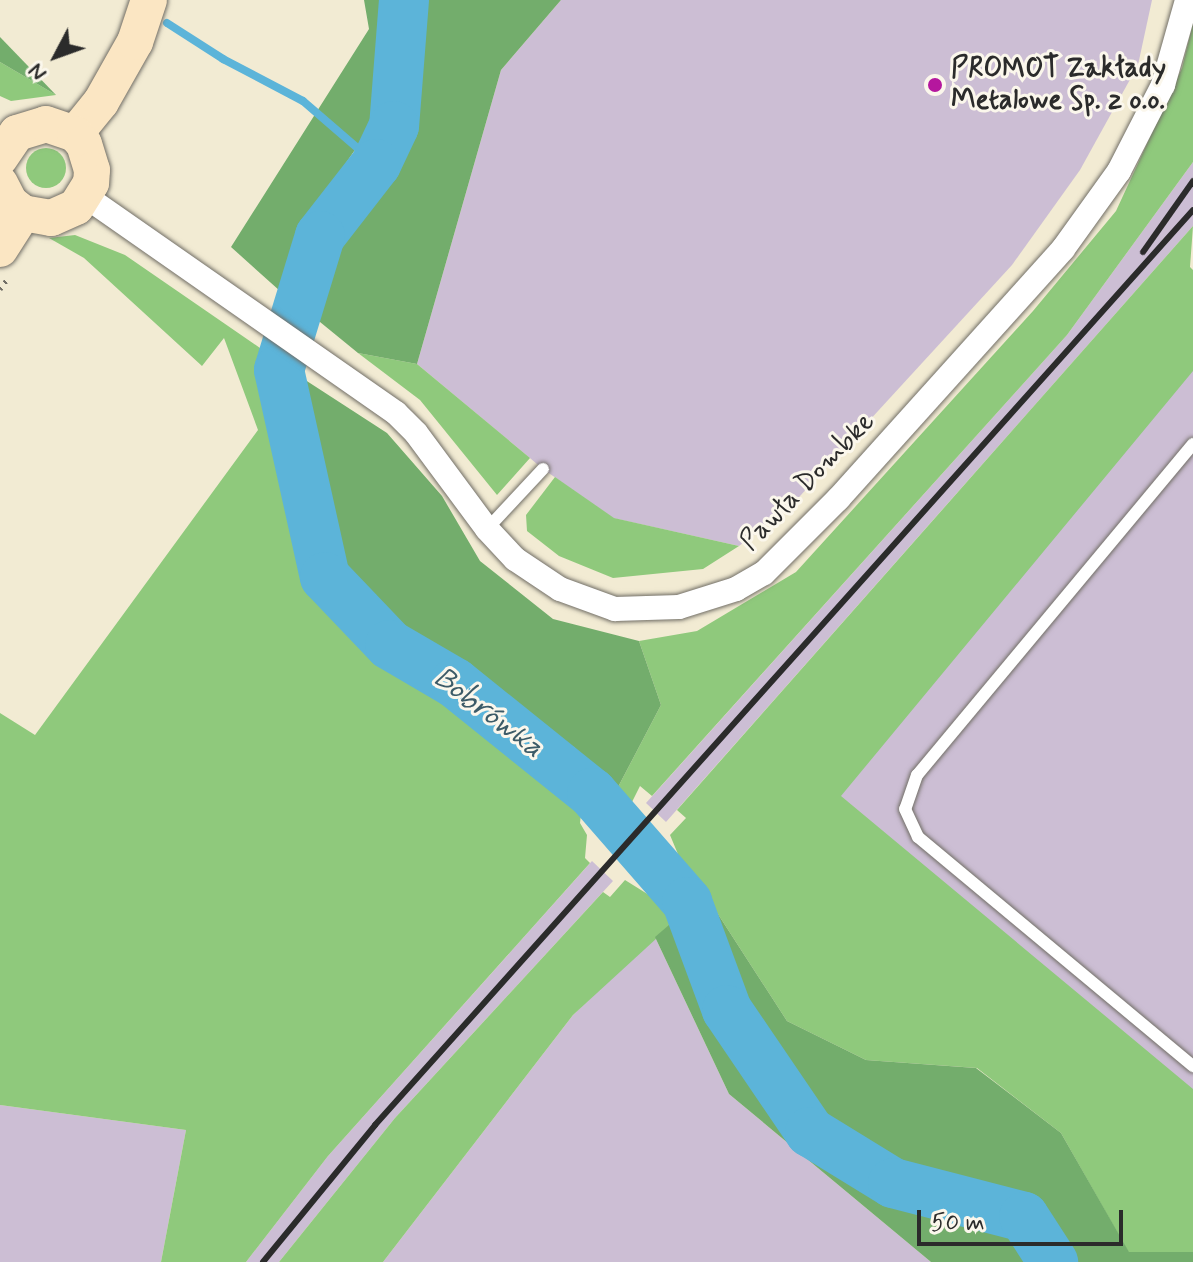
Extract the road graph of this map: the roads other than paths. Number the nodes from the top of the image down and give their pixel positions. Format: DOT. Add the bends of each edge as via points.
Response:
graph roads {
  1 [pos="149,0"];
  2 [pos="1187,0"];
  3 [pos="75,134"];
  4 [pos="2,147"];
  5 [pos="0,183"];
  6 [pos="85,196"];
  7 [pos="23,213"];
  8 [pos="0,249"];
  9 [pos="1193,444"];
  10 [pos="543,469"];
  11 [pos="487,529"];
  12 [pos="1193,1066"];
  1 -- 3 [label="street" via="135,42 101,102"];
  2 -- 11 [label="street, Pawła Dombke" via="1163,85 1119,171 1063,249 838,499 764,573 736,589 679,607 615,609 560,589 515,559"];
  3 -- 4 [label="street" via="46,124 17,133"];
  3 -- 6 [label="street" via="92,170"];
  5 -- 7 [label="street" via="10,203"];
  6 -- 7 [label="street" via="64,214"];
  6 -- 11 [label="street, Pawła Dombke" via="396,413"];
  7 -- 8 [label="street"];
  9 -- 12 [label="lane" via="917,775 905,809 918,837"];
  10 -- 11 [label="lane"];
}
